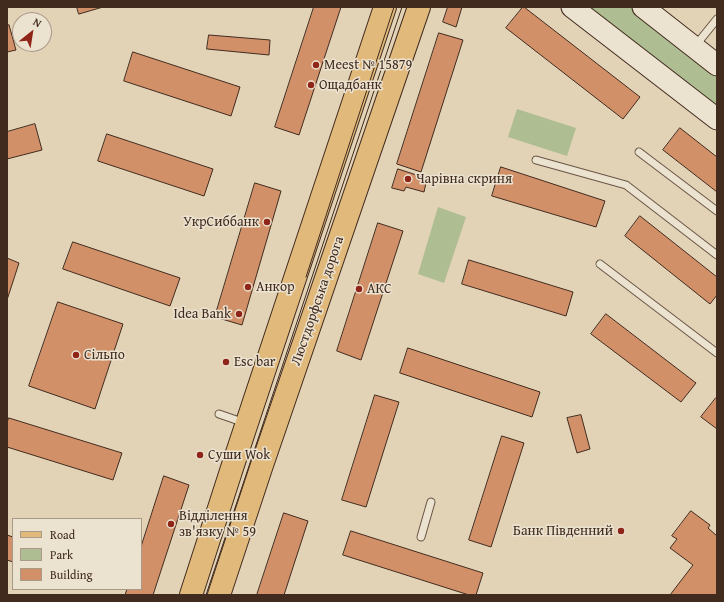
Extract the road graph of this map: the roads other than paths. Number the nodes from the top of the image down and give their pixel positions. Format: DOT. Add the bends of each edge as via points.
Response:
graph roads {
  1 [pos="385,7"];
  2 [pos="419,7"];
  3 [pos="572,7"];
  4 [pos="643,7"];
  5 [pos="717,19"];
  6 [pos="694,47"];
  7 [pos="717,65"];
  8 [pos="717,119"];
  9 [pos="639,152"];
  10 [pos="536,160"];
  11 [pos="717,211"];
  12 [pos="717,255"];
  13 [pos="600,264"];
  14 [pos="717,353"];
  15 [pos="219,414"];
  16 [pos="247,423"];
  17 [pos="431,502"];
  18 [pos="421,538"];
  19 [pos="191,595"];
  20 [pos="219,595"];
  1 -- 16 [label="main road, Люстдорфська дорога"];
  2 -- 20 [label="main road, Люстдорфська дорога"];
  3 -- 8 [label="main road"];
  4 -- 6 [label="main road"];
  5 -- 6 [label="lane"];
  6 -- 7 [label="main road"];
  9 -- 11 [label="lane"];
  10 -- 12 [label="lane" via="626,185"];
  13 -- 14 [label="lane"];
  15 -- 16 [label="lane"];
  16 -- 19 [label="main road, Люстдорфська дорога"];
  17 -- 18 [label="lane"];
}
